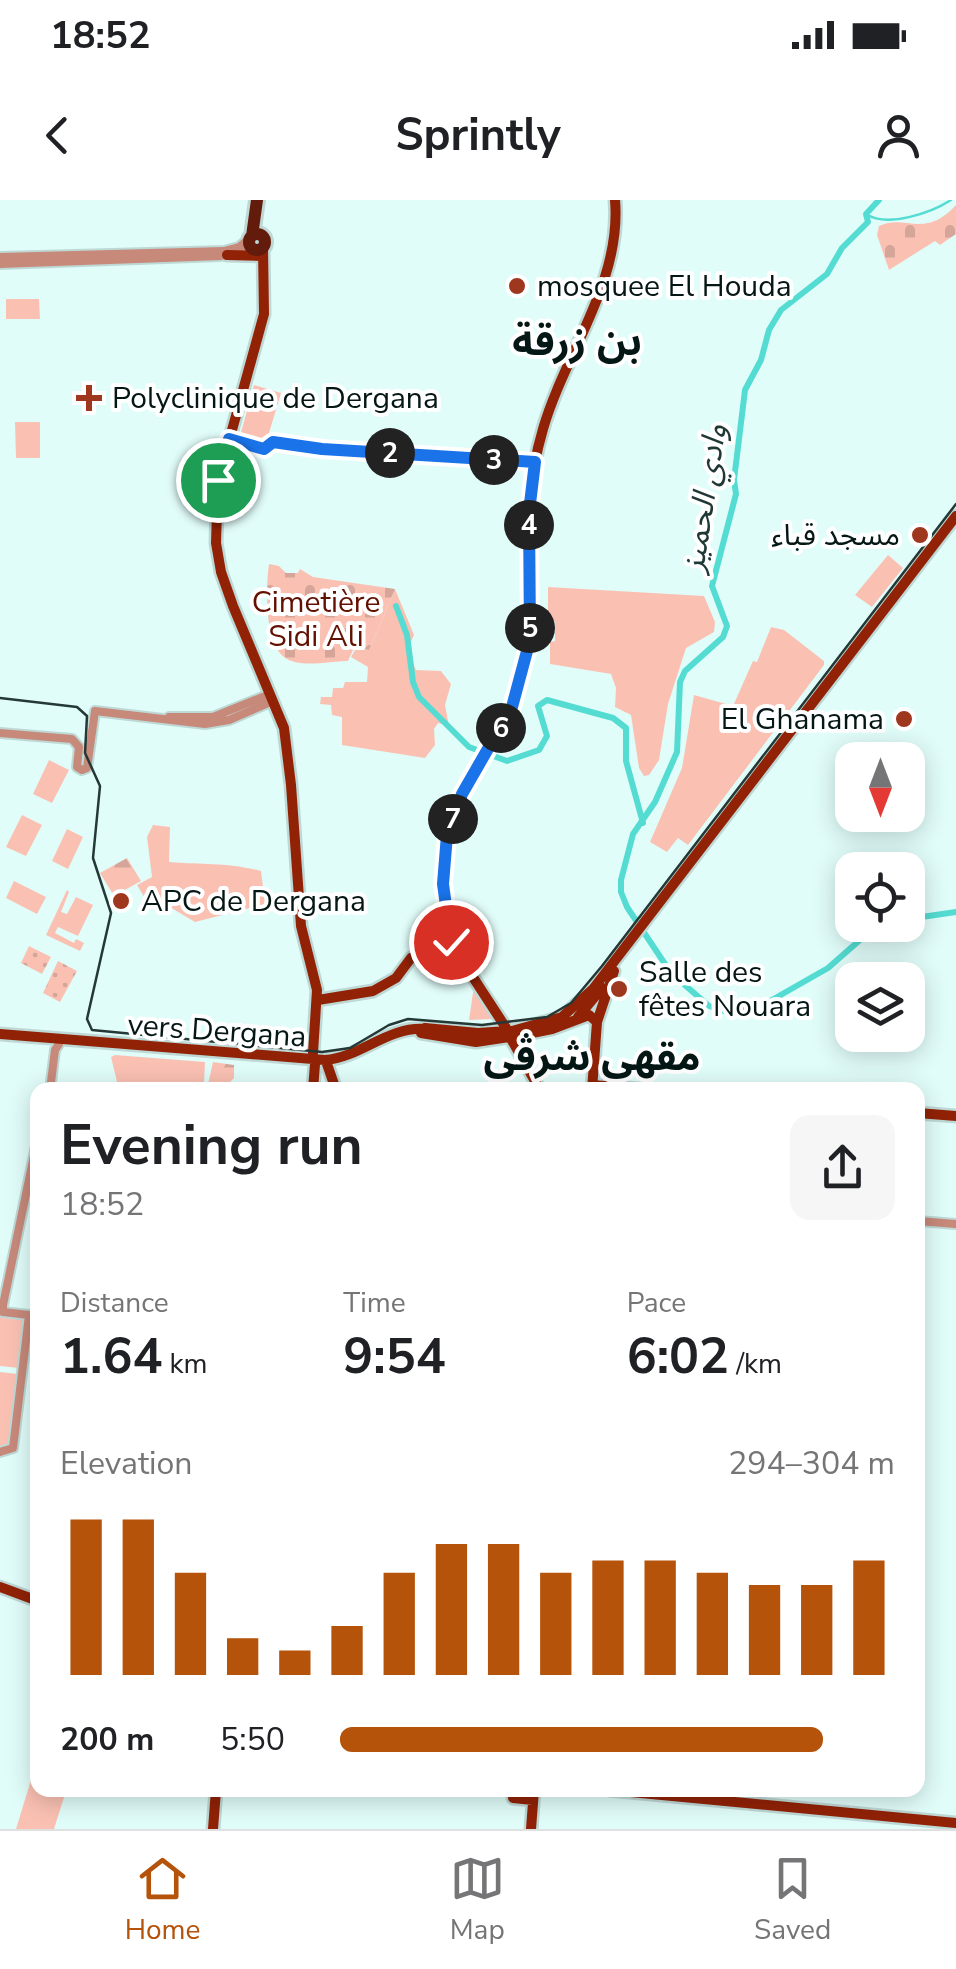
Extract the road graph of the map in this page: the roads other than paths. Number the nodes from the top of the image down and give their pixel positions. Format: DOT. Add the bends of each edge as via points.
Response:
graph roads {
  1 [pos="259,200"];
  2 [pos="615,200"];
  3 [pos="257,247"];
  4 [pos="227,256"];
  5 [pos="0,260"];
  6 [pos="229,439"];
  7 [pos="535,462"];
  8 [pos="956,516"];
  9 [pos="956,526"];
  10 [pos="853,655"];
  11 [pos="272,698"];
  12 [pos="0,733"];
  13 [pos="455,943"];
  14 [pos="612,970"];
  15 [pos="318,1000"];
  16 [pos="574,1017"];
  17 [pos="598,1022"];
  18 [pos="0,1036"];
  19 [pos="512,1036"];
  20 [pos="55,1046"];
  21 [pos="185,1052"];
  22 [pos="232,1056"];
  23 [pos="319,1061"];
  24 [pos="51,1082"];
  25 [pos="315,1082"];
  26 [pos="331,1082"];
  27 [pos="536,1082"];
  28 [pos="592,1082"];
  29 [pos="925,1114"];
  30 [pos="956,1116"];
  31 [pos="30,1181"];
  32 [pos="925,1220"];
  33 [pos="956,1222"];
  34 [pos="0,1452"];
  35 [pos="0,1587"];
  36 [pos="30,1598"];
  37 [pos="216,1797"];
  38 [pos="533,1797"];
  39 [pos="685,1797"];
  40 [pos="956,1822"];
  41 [pos="213,1829"];
  42 [pos="530,1829"];
  1 -- 3 [label="highway"];
  2 -- 7 [label="main road" via="609,264"];
  3 -- 4 [label="main road"];
  3 -- 5 [label="street"];
  3 -- 6 [label="main road" via="262,325"];
  4 -- 5 [label="street"];
  6 -- 7 [label="main road" via="264,449 273,442"];
  6 -- 11 [label="main road" via="217,494 217,554"];
  7 -- 13 [label="main road" via="530,640 512,707 462,794 447,835 443,884"];
  8 -- 10 [label="main road"];
  9 -- 10 [label="main road"];
  10 -- 14 [label="main road"];
  11 -- 12 [label="street" via="210,718 95,710 82,770 72,740"];
  11 -- 15 [label="main road" via="286,744 298,898"];
  13 -- 15 [label="main road" via="411,958 396,978 372,990"];
  13 -- 19 [label="main road"];
  14 -- 16 [label="main road"];
  14 -- 17 [label="main road"];
  14 -- 19 [label="main road" via="569,1013"];
  15 -- 23 [label="main road"];
  16 -- 17 [label="main road" via="589,1015"];
  16 -- 19 [label="main road"];
  17 -- 28 [label="main road"];
  18 -- 20 [label="main road, vers Dergana"];
  18 -- 21 [label="main road"];
  19 -- 23 [label="main road" via="476,1042 420,1030 394,1032 346,1058"];
  19 -- 27 [label="main road"];
  20 -- 21 [label="main road, vers Dergana"];
  20 -- 24 [label="street"];
  21 -- 22 [label="main road, vers Dergana"];
  22 -- 23 [label="main road, vers Dergana"];
  22 -- 23 [label="main road"];
  23 -- 25 [label="main road"];
  23 -- 26 [label="main road"];
  29 -- 30 [label="main road"];
  31 -- 34 [label="street" via="5,1312 29,1315 13,1448"];
  32 -- 33 [label="street"];
  35 -- 36 [label="main road"];
  37 -- 41 [label="main road"];
  38 -- 42 [label="main road"];
  39 -- 40 [label="main road"];
}
